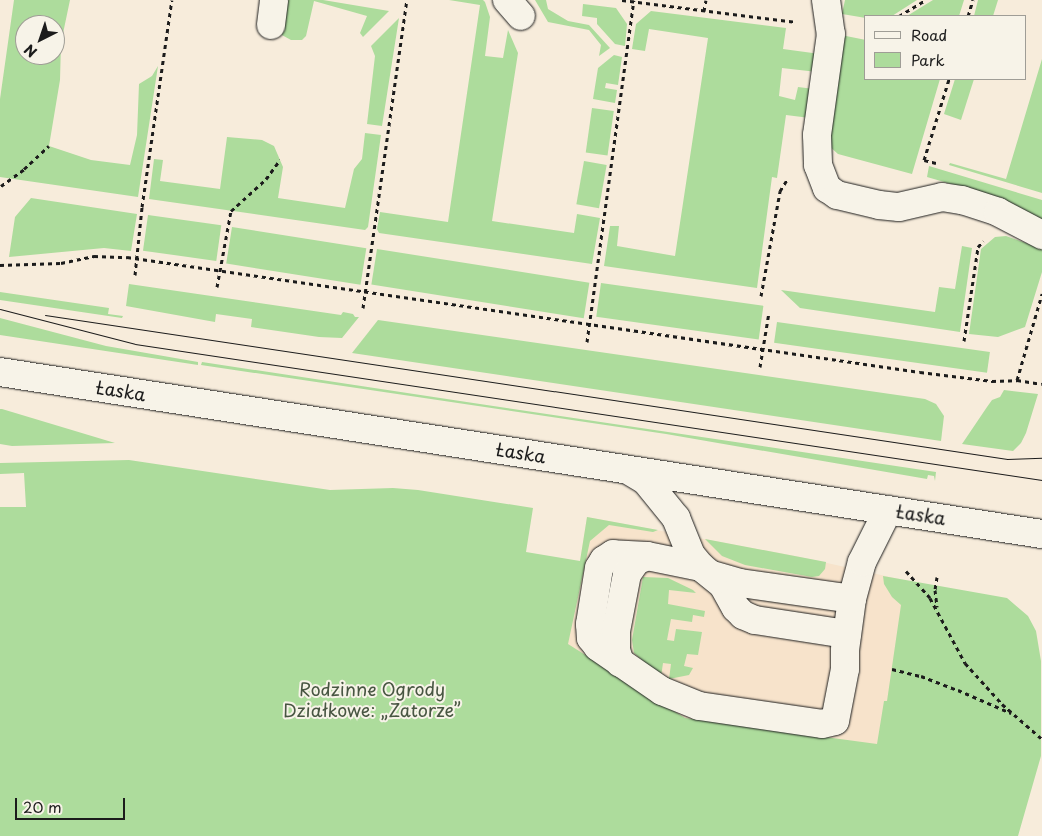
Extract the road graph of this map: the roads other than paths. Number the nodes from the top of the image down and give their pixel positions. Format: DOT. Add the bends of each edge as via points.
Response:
graph roads {
  1 [pos="826,0"];
  2 [pos="1042,235"];
  3 [pos="0,372"];
  4 [pos="628,470"];
  5 [pos="888,510"];
  6 [pos="1042,534"];
  7 [pos="706,571"];
  8 [pos="852,599"];
  9 [pos="847,634"];
  1 -- 2 [label="main road" via="831,26 817,135 818,164 827,188 837,195 899,207 942,197 962,200 998,212"];
  3 -- 4 [label="main road, Łaska"];
  4 -- 5 [label="main road, Łaska"];
  4 -- 7 [label="main road" via="646,481 676,518 691,555"];
  5 -- 6 [label="main road, Łaska"];
  5 -- 8 [label="main road" via="862,562"];
  7 -- 8 [label="main road" via="740,583"];
  7 -- 9 [label="main road" via="723,585 743,615 755,620"];
  7 -- 9 [label="main road" via="647,556 613,554 599,568 590,624 591,638 598,647 662,691 699,706 830,723 836,721 838,715"];
  8 -- 9 [label="main road"];
}
